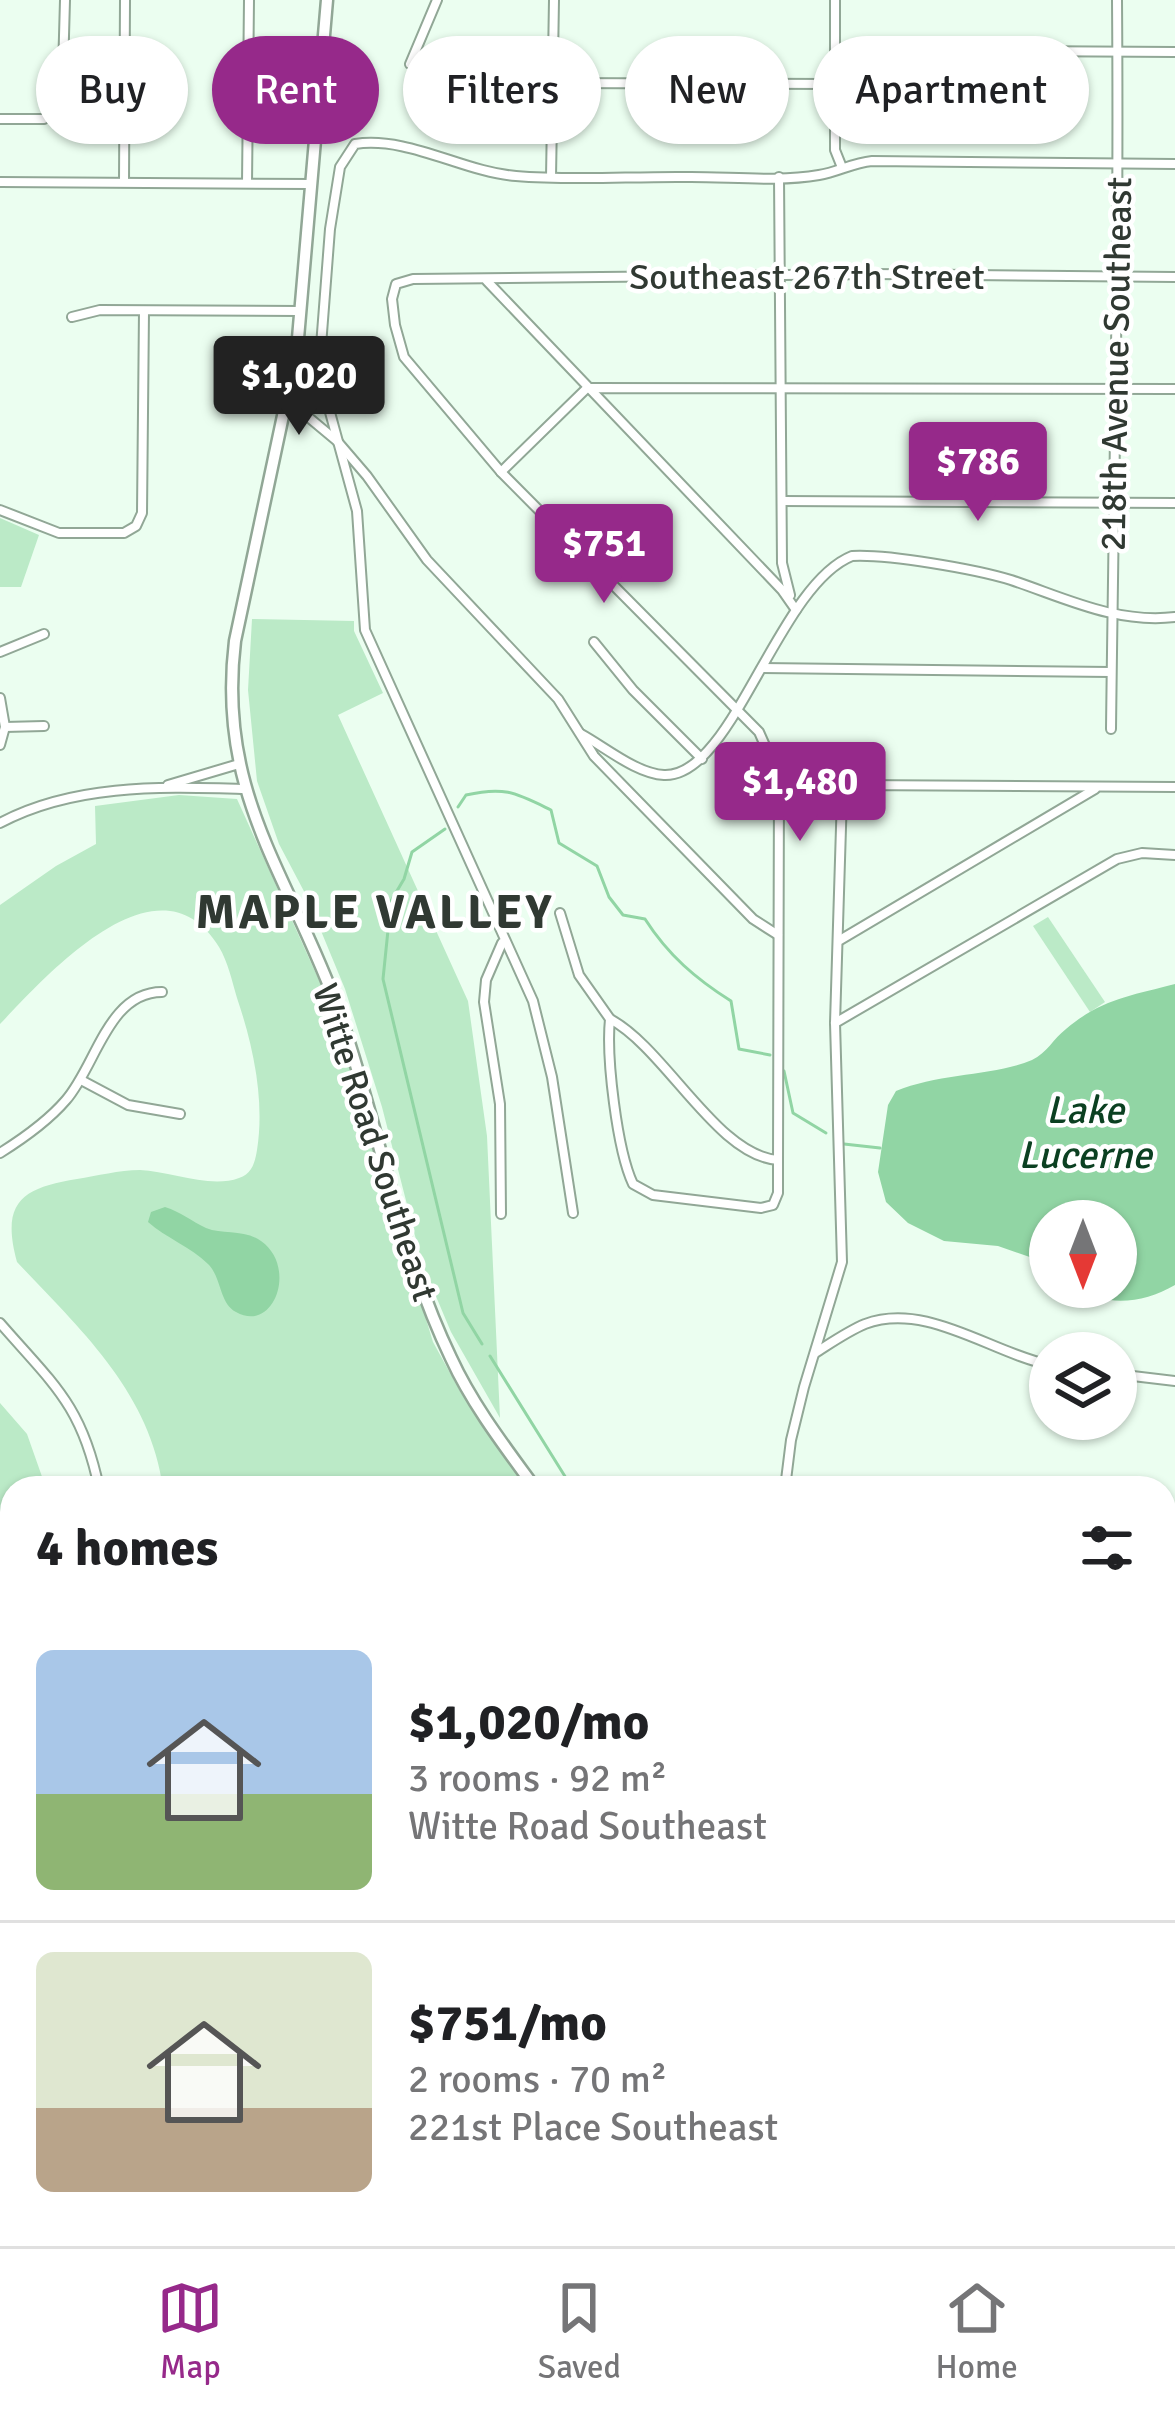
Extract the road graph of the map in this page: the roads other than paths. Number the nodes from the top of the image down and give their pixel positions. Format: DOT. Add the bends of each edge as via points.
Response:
graph roads {
  1 [pos="65,0"];
  2 [pos="125,0"];
  3 [pos="249,0"];
  4 [pos="327,0"];
  5 [pos="437,0"];
  6 [pos="554,0"];
  7 [pos="835,0"];
  8 [pos="1117,0"];
  9 [pos="422,36"];
  10 [pos="554,36"];
  11 [pos="835,36"];
  12 [pos="1089,52"];
  13 [pos="1117,52"];
  14 [pos="1175,52"];
  15 [pos="601,83"];
  16 [pos="813,84"];
  17 [pos="0,119"];
  18 [pos="552,144"];
  19 [pos="835,144"];
  20 [pos="1118,164"];
  21 [pos="1175,164"];
  22 [pos="841,166"];
  23 [pos="551,177"];
  24 [pos="779,177"];
  25 [pos="0,182"];
  26 [pos="124,182"];
  27 [pos="247,182"];
  28 [pos="314,184"];
  29 [pos="1118,277"];
  30 [pos="782,278"];
  31 [pos="1175,278"];
  32 [pos="486,280"];
  33 [pos="144,311"];
  34 [pos="302,311"];
  35 [pos="73,316"];
  36 [pos="587,388"];
  37 [pos="1113,389"];
  38 [pos="1175,389"];
  39 [pos="783,391"];
  40 [pos="289,401"];
  41 [pos="337,441"];
  42 [pos="501,472"];
  43 [pos="782,502"];
  44 [pos="1112,503"];
  45 [pos="1175,503"];
  46 [pos="0,510"];
  47 [pos="796,610"];
  48 [pos="1112,614"];
  49 [pos="1175,617"];
  50 [pos="44,634"];
  51 [pos="594,642"];
  52 [pos="0,652"];
  53 [pos="760,668"];
  54 [pos="1112,672"];
  55 [pos="0,698"];
  56 [pos="738,710"];
  57 [pos="44,726"];
  58 [pos="5,727"];
  59 [pos="1111,729"];
  60 [pos="580,733"];
  61 [pos="0,745"];
  62 [pos="702,758"];
  63 [pos="239,764"];
  64 [pos="161,787"];
  65 [pos="1175,787"];
  66 [pos="1096,788"];
  67 [pos="246,789"];
  68 [pos="1,821"];
  69 [pos="1175,854"];
  70 [pos="560,913"];
  71 [pos="778,935"];
  72 [pos="840,940"];
  73 [pos="502,941"];
  74 [pos="162,992"];
  75 [pos="610,1019"];
  76 [pos="835,1023"];
  77 [pos="81,1080"];
  78 [pos="180,1114"];
  79 [pos="0,1153"];
  80 [pos="778,1160"];
  81 [pos="573,1213"];
  82 [pos="501,1214"];
  83 [pos="0,1323"];
  84 [pos="814,1354"];
  85 [pos="1029,1359"];
  86 [pos="1137,1376"];
  87 [pos="1175,1381"];
  88 [pos="96,1476"];
  89 [pos="527,1476"];
  90 [pos="786,1476"];
  1 -- 17 [label="street" via="58,112"];
  2 -- 26 [label="street"];
  3 -- 27 [label="street"];
  4 -- 28 [label="street, Witte Road Southeast"];
  5 -- 9 [label="street"];
  6 -- 10 [label="street"];
  7 -- 11 [label="street"];
  8 -- 13 [label="street, 218th Avenue Southeast"];
  12 -- 13 [label="street"];
  13 -- 14 [label="street"];
  13 -- 20 [label="street, 218th Avenue Southeast"];
  15 -- 16 [label="street"];
  18 -- 23 [label="street"];
  19 -- 22 [label="street"];
  20 -- 21 [label="street"];
  20 -- 22 [label="street"];
  20 -- 29 [label="street, 218th Avenue Southeast"];
  22 -- 24 [label="street"];
  23 -- 24 [label="street"];
  23 -- 41 [label="street" via="496,173 371,143 345,154 323,296 320,382"];
  24 -- 30 [label="street"];
  25 -- 26 [label="street"];
  26 -- 27 [label="street"];
  27 -- 28 [label="street"];
  28 -- 34 [label="street, Witte Road Southeast"];
  29 -- 30 [label="street, Southeast 267th Street"];
  29 -- 31 [label="street, Southeast 267th Street"];
  29 -- 37 [label="street, 218th Avenue Southeast"];
  30 -- 32 [label="street, Southeast 267th Street"];
  30 -- 39 [label="street"];
  32 -- 36 [label="street"];
  32 -- 42 [label="street, Southeast 267th Street" via="403,280 392,290 394,326 404,357"];
  33 -- 34 [label="street"];
  33 -- 35 [label="street"];
  33 -- 46 [label="street" via="136,526 124,533 50,532"];
  34 -- 40 [label="street, Witte Road Southeast"];
  36 -- 39 [label="street"];
  36 -- 42 [label="street"];
  36 -- 47 [label="street"];
  37 -- 38 [label="street"];
  37 -- 39 [label="street"];
  37 -- 44 [label="street, 218th Avenue Southeast"];
  39 -- 43 [label="street"];
  40 -- 41 [label="street"];
  40 -- 63 [label="street, Witte Road Southeast" via="235,640"];
  41 -- 60 [label="street" via="427,560"];
  41 -- 73 [label="street" via="357,511 370,647"];
  42 -- 56 [label="street"];
  43 -- 44 [label="street"];
  43 -- 47 [label="street" via="782,562"];
  44 -- 45 [label="street"];
  44 -- 48 [label="street, 218th Avenue Southeast"];
  47 -- 48 [label="street" via="826,570 862,556 990,575"];
  47 -- 53 [label="street"];
  48 -- 49 [label="street"];
  48 -- 54 [label="street, 218th Avenue Southeast"];
  50 -- 52 [label="street"];
  51 -- 62 [label="street"];
  53 -- 54 [label="street"];
  53 -- 56 [label="street"];
  54 -- 59 [label="street, 218th Avenue Southeast"];
  55 -- 58 [label="street"];
  56 -- 62 [label="street"];
  56 -- 71 [label="street" via="766,740 779,777"];
  57 -- 58 [label="street"];
  58 -- 61 [label="street"];
  60 -- 62 [label="street" via="656,774"];
  60 -- 71 [label="street" via="753,919"];
  63 -- 64 [label="street"];
  63 -- 67 [label="street, Witte Road Southeast"];
  64 -- 67 [label="street"];
  64 -- 68 [label="street" via="75,797"];
  65 -- 66 [label="street"];
  66 -- 72 [label="street"];
  66 -- 72 [label="street" via="854,785 841,802"];
  67 -- 89 [label="street, Witte Road Southeast" via="337,1006 435,1322 465,1385"];
  69 -- 76 [label="street" via="1117,860"];
  70 -- 75 [label="street" via="579,975"];
  71 -- 80 [label="street"];
  72 -- 76 [label="street"];
  73 -- 81 [label="street" via="544,1041"];
  73 -- 82 [label="street" via="484,1002 500,1104"];
  74 -- 77 [label="street" via="126,1005"];
  75 -- 80 [label="street" via="706,1115 755,1155"];
  75 -- 80 [label="street" via="628,1174 638,1190 761,1208 778,1193"];
  76 -- 84 [label="street" via="842,1262"];
  77 -- 78 [label="street" via="128,1105"];
  77 -- 79 [label="street"];
  83 -- 88 [label="street" via="74,1409"];
  84 -- 85 [label="street" via="868,1323 902,1318"];
  84 -- 90 [label="street"];
  86 -- 87 [label="street"];
}
